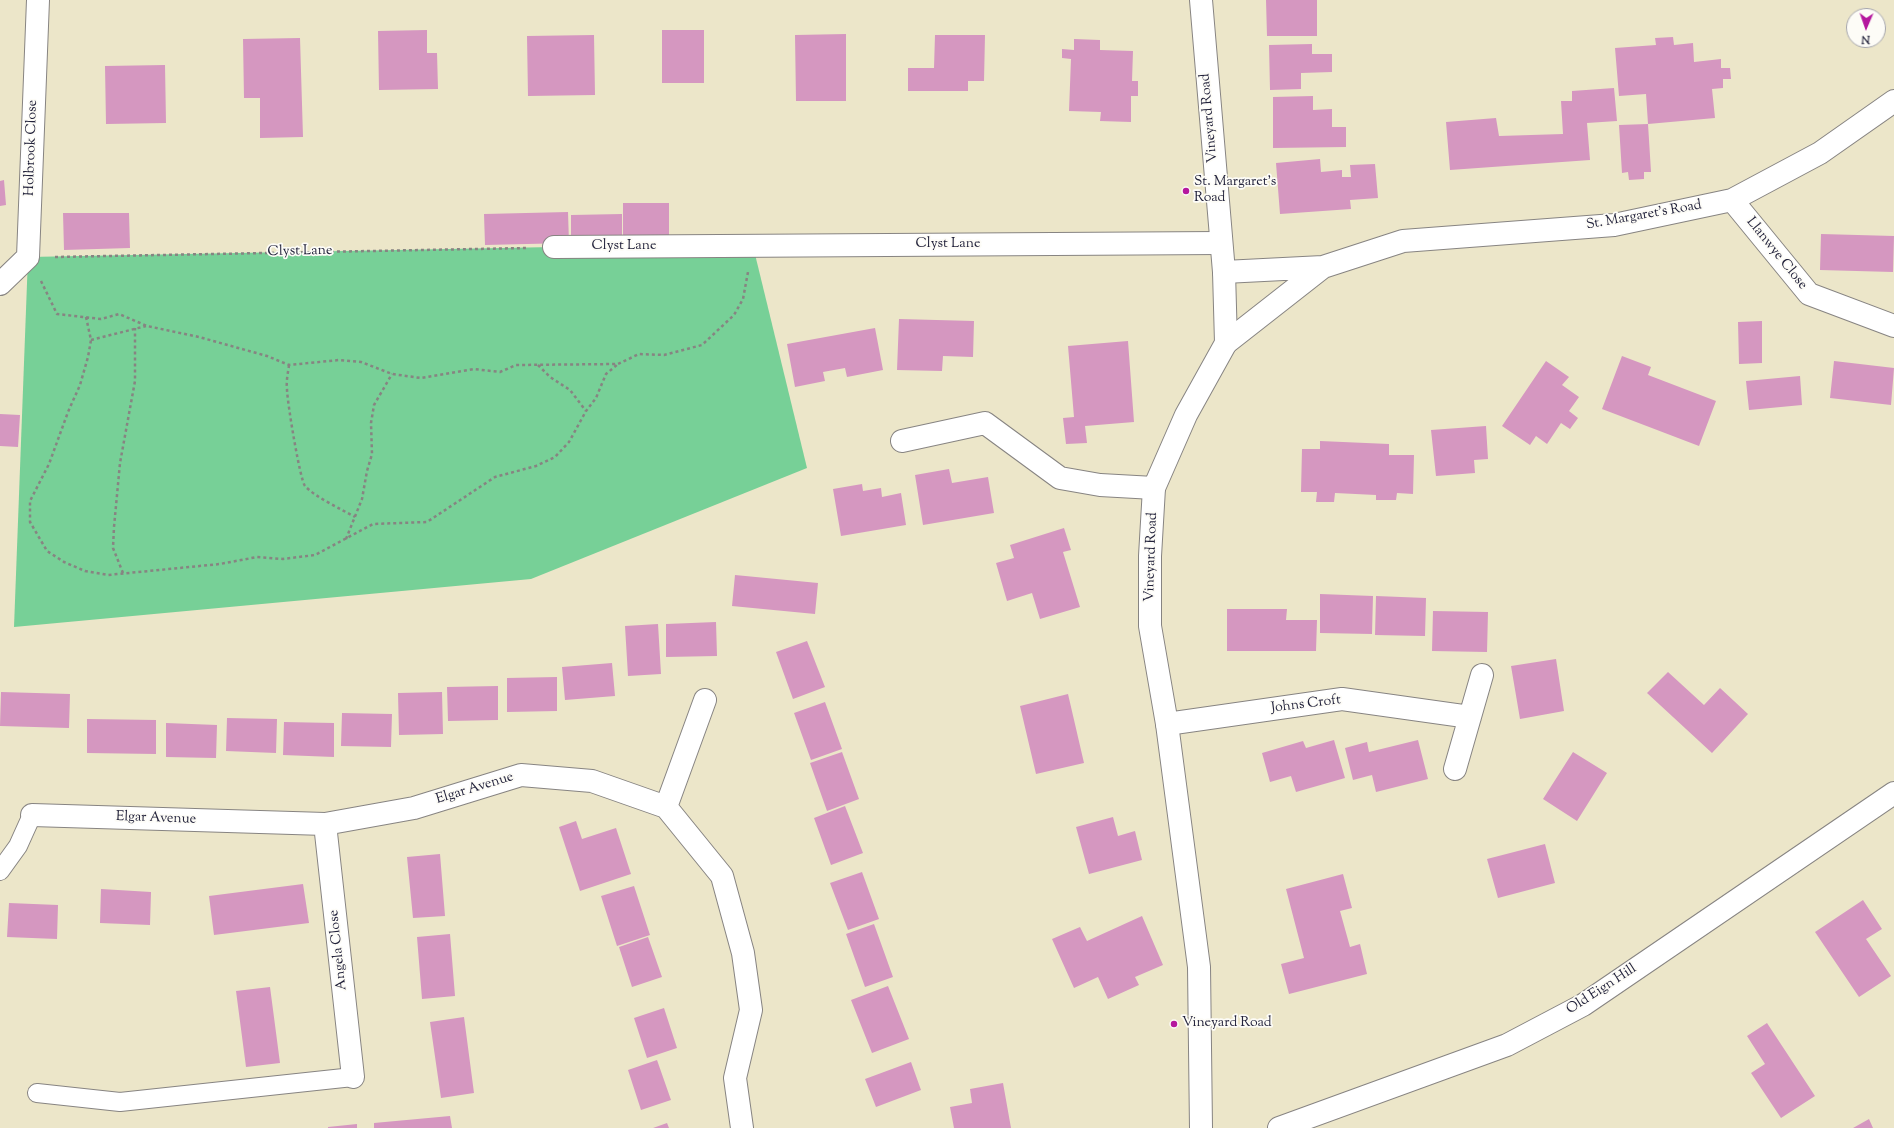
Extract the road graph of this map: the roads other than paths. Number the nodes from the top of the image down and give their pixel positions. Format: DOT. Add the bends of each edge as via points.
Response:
graph roads {
  1 [pos="38,0"];
  2 [pos="1200,0"];
  3 [pos="1894,101"];
  4 [pos="1732,200"];
  5 [pos="1220,243"];
  6 [pos="554,247"];
  7 [pos="1322,267"];
  8 [pos="1224,272"];
  9 [pos="0,284"];
  10 [pos="1894,326"];
  11 [pos="1226,343"];
  12 [pos="902,441"];
  13 [pos="1154,488"];
  14 [pos="1482,675"];
  15 [pos="706,700"];
  16 [pos="1470,717"];
  17 [pos="1167,724"];
  18 [pos="1455,769"];
  19 [pos="1894,793"];
  20 [pos="666,807"];
  21 [pos="32,815"];
  22 [pos="325,824"];
  23 [pos="0,870"];
  24 [pos="353,1077"];
  25 [pos="37,1093"];
  26 [pos="742,1128"];
  27 [pos="1201,1128"];
  28 [pos="1279,1128"];
  1 -- 9 [label="street, Holbrook Close" via="28,257"];
  2 -- 5 [label="street, Vineyard Road"];
  3 -- 4 [label="street, St. Margaret's Road" via="1820,153"];
  4 -- 7 [label="street, St. Margaret's Road" via="1614,224 1403,241"];
  4 -- 10 [label="street, Llanwye Close" via="1810,294"];
  5 -- 6 [label="street, Clyst Lane"];
  5 -- 8 [label="street, Vineyard Road"];
  7 -- 8 [label="street, St. Margaret's Road"];
  7 -- 11 [label="street, St. Margaret's Road"];
  8 -- 11 [label="street, Vineyard Road"];
  11 -- 13 [label="street, Vineyard Road" via="1186,415"];
  12 -- 13 [label="street" via="985,423 1060,478 1100,485"];
  13 -- 17 [label="street, Vineyard Road" via="1150,556 1150,626"];
  14 -- 16 [label="street"];
  15 -- 20 [label="street"];
  16 -- 17 [label="street, Johns Croft" via="1342,699"];
  16 -- 18 [label="street"];
  17 -- 27 [label="street, Vineyard Road" via="1199,967"];
  19 -- 28 [label="street, Old Eign Hill" via="1583,1005 1507,1045"];
  20 -- 22 [label="street, Elgar Avenue" via="592,781 521,775 414,808"];
  20 -- 26 [label="street" via="722,876 743,953 751,1010 735,1078"];
  21 -- 22 [label="street, Elgar Avenue"];
  21 -- 23 [label="lane" via="18,846"];
  22 -- 24 [label="street, Angela Close"];
  24 -- 25 [label="lane" via="120,1102"];
}
